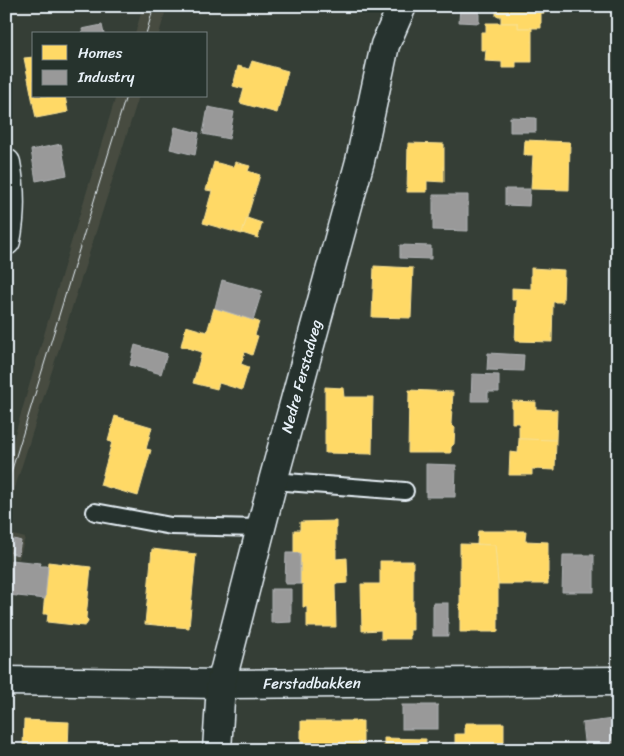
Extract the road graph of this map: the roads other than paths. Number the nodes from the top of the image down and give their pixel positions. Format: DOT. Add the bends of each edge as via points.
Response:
graph roads {
  1 [pos="402,6"];
  2 [pos="6,164"];
  3 [pos="6,241"];
  4 [pos="273,481"];
  5 [pos="405,492"];
  6 [pos="96,512"];
  7 [pos="260,528"];
  8 [pos="6,681"];
  9 [pos="618,681"];
  10 [pos="221,684"];
  11 [pos="217,750"];
  1 -- 4 [label="street, Nedre Ferstadveg" via="385,45 360,161"];
  2 -- 3 [label="street" via="9,226"];
  4 -- 5 [label="lane"];
  4 -- 7 [label="street, Nedre Ferstadveg"];
  6 -- 7 [label="lane" via="171,526"];
  7 -- 10 [label="street, Nedre Ferstadveg"];
  8 -- 10 [label="street, Ferstadbakken"];
  9 -- 10 [label="street, Ferstadbakken"];
  10 -- 11 [label="street, Nedre Ferstadveg"];
}
